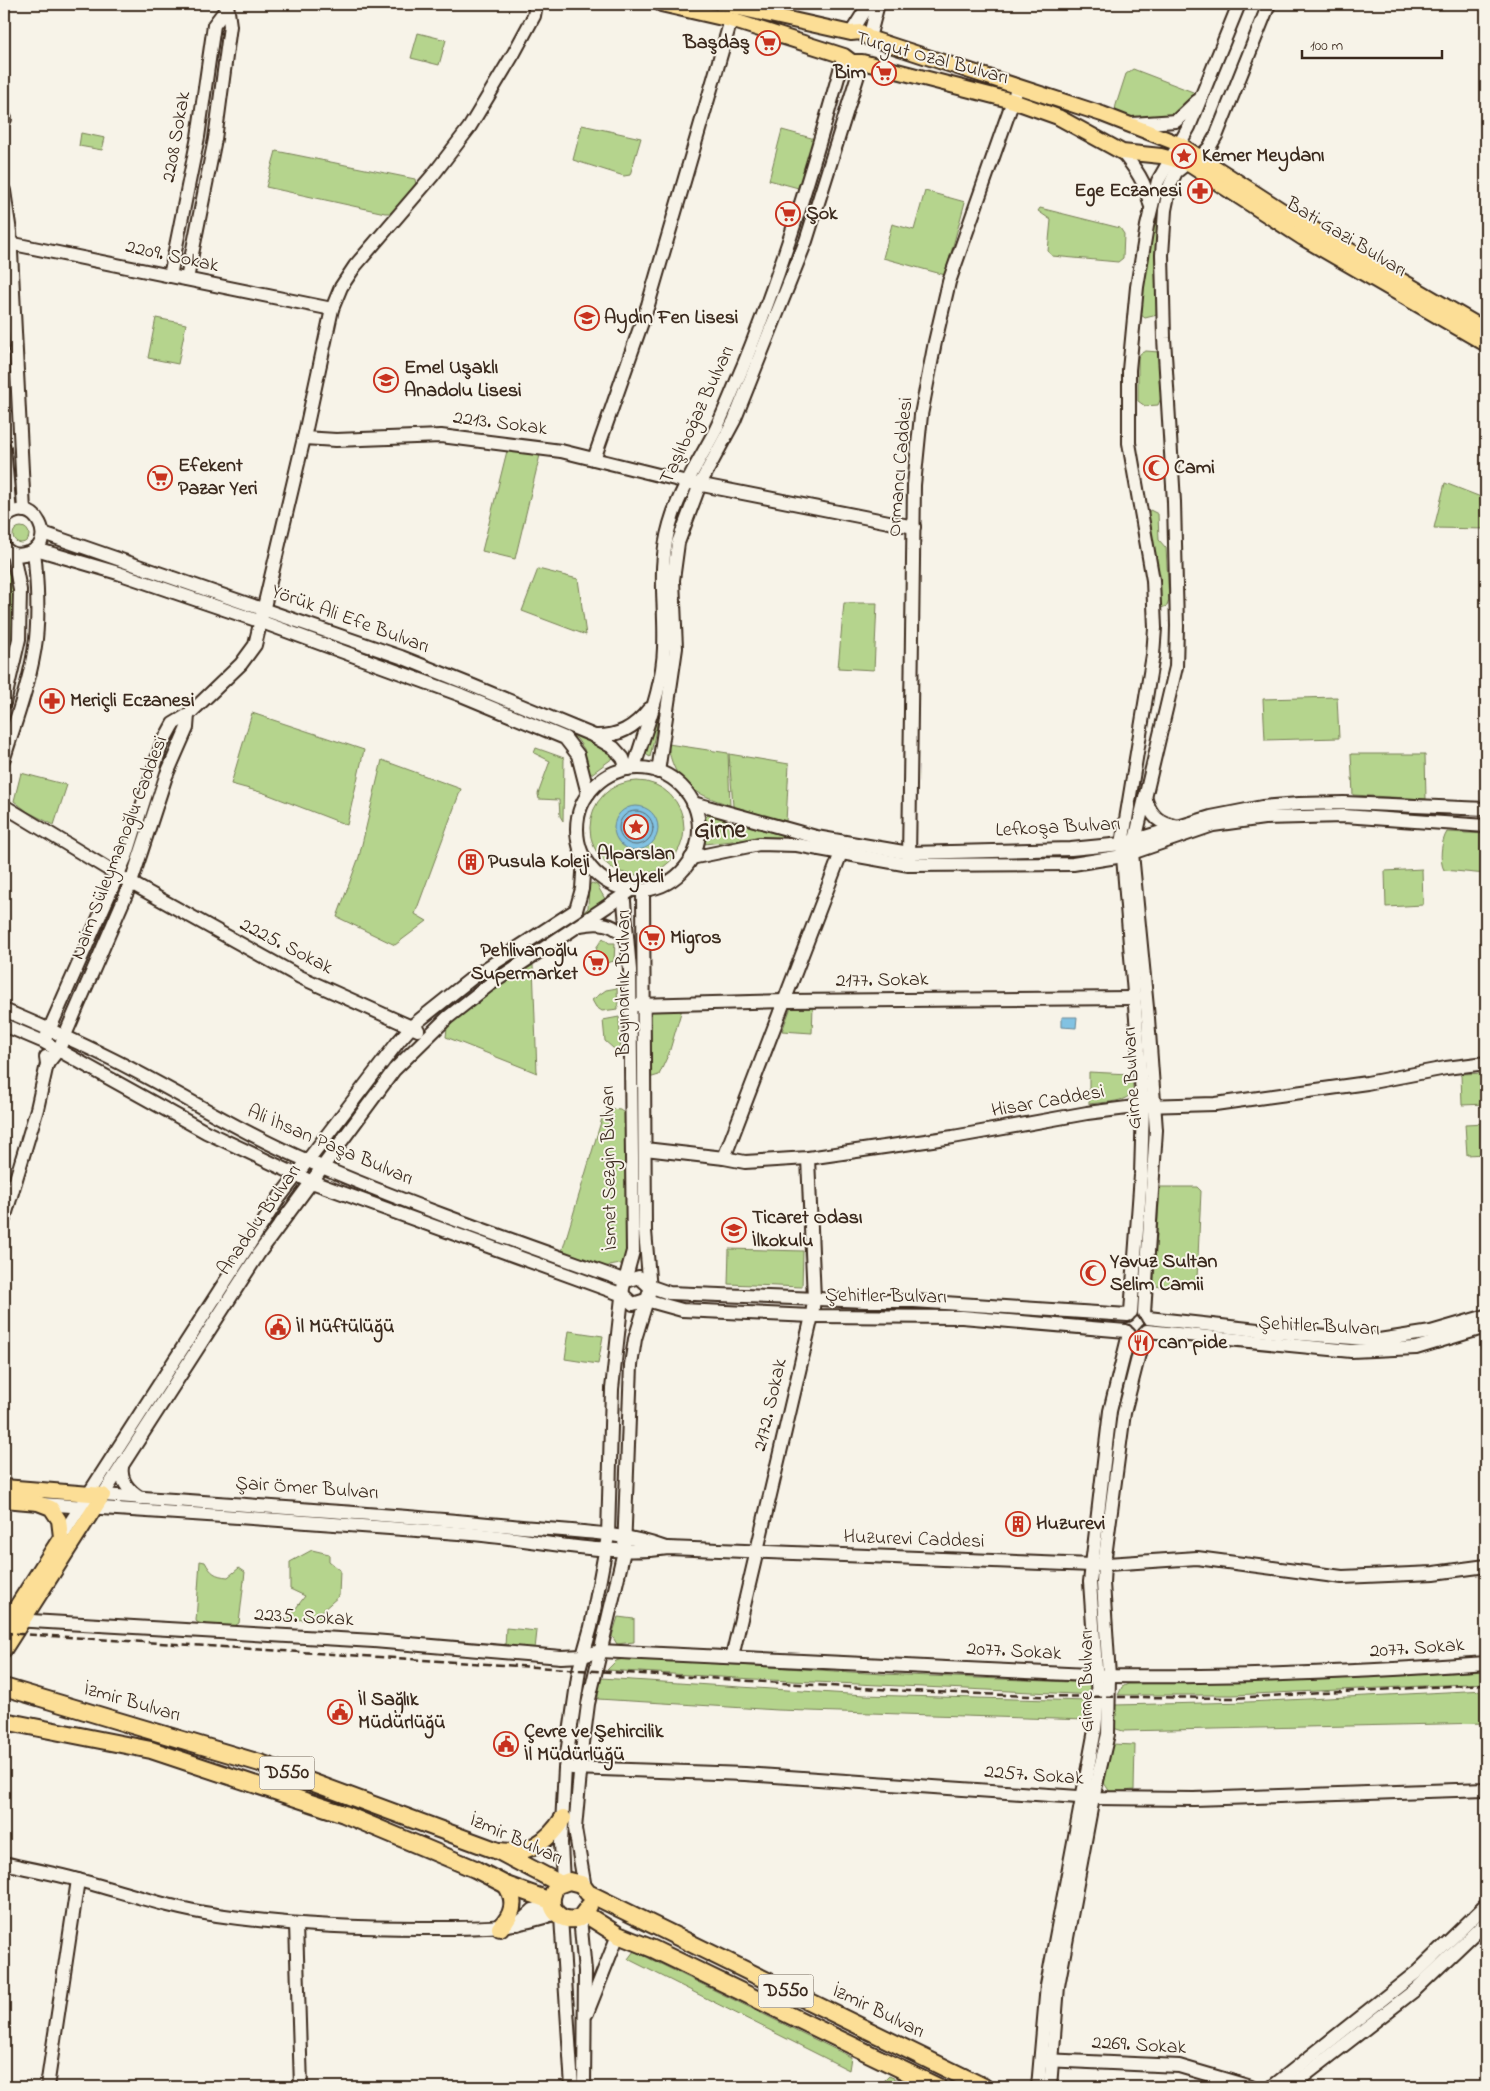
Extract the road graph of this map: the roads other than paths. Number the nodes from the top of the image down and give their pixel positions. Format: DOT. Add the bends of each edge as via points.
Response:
graph roads {
  1 [pos="536,4"];
  2 [pos="661,4"];
  3 [pos="721,4"];
  4 [pos="874,4"];
  5 [pos="878,4"];
  6 [pos="1239,4"];
  7 [pos="1269,4"];
  8 [pos="227,6"];
  9 [pos="731,20"];
  10 [pos="851,33"];
  11 [pos="869,38"];
  12 [pos="844,56"];
  13 [pos="862,62"];
  14 [pos="1018,86"];
  15 [pos="1202,96"];
  16 [pos="1013,101"];
  17 [pos="1132,124"];
  18 [pos="1179,144"];
  19 [pos="1122,152"];
  20 [pos="1170,158"];
  21 [pos="1193,160"];
  22 [pos="4,191"];
  23 [pos="1151,208"];
  24 [pos="7,242"];
  25 [pos="170,276"];
  26 [pos="187,279"];
  27 [pos="332,308"];
  28 [pos="1486,330"];
  29 [pos="1486,344"];
  30 [pos="304,438"];
  31 [pos="4,448"];
  32 [pos="594,459"];
  33 [pos="687,482"];
  34 [pos="700,484"];
  35 [pos="24,511"];
  36 [pos="6,517"];
  37 [pos="914,528"];
  38 [pos="43,533"];
  39 [pos="8,550"];
  40 [pos="35,550"];
  41 [pos="264,609"];
  42 [pos="262,622"];
  43 [pos="4,703"];
  44 [pos="652,705"];
  45 [pos="188,714"];
  46 [pos="592,735"];
  47 [pos="4,758"];
  48 [pos="631,768"];
  49 [pos="658,772"];
  50 [pos="588,794"];
  51 [pos="1145,797"];
  52 [pos="693,803"];
  53 [pos="5,808"];
  54 [pos="1486,809"];
  55 [pos="1486,826"];
  56 [pos="1179,828"];
  57 [pos="1128,849"];
  58 [pos="841,853"];
  59 [pos="584,858"];
  60 [pos="691,858"];
  61 [pos="909,859"];
  62 [pos="118,874"];
  63 [pos="131,883"];
  64 [pos="631,891"];
  65 [pos="576,926"];
  66 [pos="627,940"];
  67 [pos="1135,998"];
  68 [pos="785,1000"];
  69 [pos="636,1005"];
  70 [pos="4,1010"];
  71 [pos="4,1025"];
  72 [pos="412,1026"];
  73 [pos="50,1029"];
  74 [pos="429,1035"];
  75 [pos="64,1036"];
  76 [pos="44,1042"];
  77 [pos="59,1049"];
  78 [pos="1486,1063"];
  79 [pos="47,1064"];
  80 [pos="1149,1106"];
  81 [pos="645,1149"];
  82 [pos="724,1158"];
  83 [pos="808,1158"];
  84 [pos="307,1161"];
  85 [pos="322,1167"];
  86 [pos="297,1175"];
  87 [pos="312,1182"];
  88 [pos="4,1219"];
  89 [pos="626,1281"];
  90 [pos="649,1286"];
  91 [pos="624,1295"];
  92 [pos="814,1299"];
  93 [pos="646,1300"];
  94 [pos="1138,1315"];
  95 [pos="812,1316"];
  96 [pos="1486,1316"];
  97 [pos="1486,1328"];
  98 [pos="1128,1332"];
  99 [pos="1146,1333"];
  100 [pos="122,1466"];
  101 [pos="4,1487"];
  102 [pos="89,1494"];
  103 [pos="103,1495"];
  104 [pos="140,1498"];
  105 [pos="4,1500"];
  106 [pos="38,1503"];
  107 [pos="80,1506"];
  108 [pos="95,1508"];
  109 [pos="61,1538"];
  110 [pos="625,1538"];
  111 [pos="606,1542"];
  112 [pos="668,1548"];
  113 [pos="624,1551"];
  114 [pos="757,1552"];
  115 [pos="1098,1564"];
  116 [pos="1486,1566"];
  117 [pos="24,1620"];
  118 [pos="6,1621"];
  119 [pos="4,1650"];
  120 [pos="600,1651"];
  121 [pos="583,1656"];
  122 [pos="732,1657"];
  123 [pos="1486,1664"];
  124 [pos="1103,1675"];
  125 [pos="4,1687"];
  126 [pos="4,1721"];
  127 [pos="28,1726"];
  128 [pos="4,1733"];
  129 [pos="565,1768"];
  130 [pos="581,1768"];
  131 [pos="1486,1789"];
  132 [pos="1087,1798"];
  133 [pos="562,1818"];
  134 [pos="498,1851"];
  135 [pos="4,1863"];
  136 [pos="78,1880"];
  137 [pos="562,1883"];
  138 [pos="506,1885"];
  139 [pos="587,1890"];
  140 [pos="1486,1906"];
  141 [pos="555,1909"];
  142 [pos="582,1916"];
  143 [pos="1486,1922"];
  144 [pos="296,1924"];
  145 [pos="500,1928"];
  146 [pos="618,1935"];
  147 [pos="585,2020"];
  148 [pos="1046,2060"];
  149 [pos="1234,2084"];
  150 [pos="48,2087"];
  151 [pos="302,2087"];
  152 [pos="572,2087"];
  153 [pos="584,2087"];
  154 [pos="938,2087"];
  155 [pos="984,2087"];
  156 [pos="1038,2087"];
  157 [pos="1050,2087"];
  158 [pos="1250,2087"];
  159 [pos="1272,2087"];
  160 [pos="1290,2087"];
  1 -- 27 [label="main road, Naim Süleymanoğlu Caddesi" via="534,16 514,54 469,128 354,266"];
  2 -- 9 [label="main road, Turgut Ozal Bulvarı"];
  3 -- 10 [label="main road, Turgut Ozal Bulvarı"];
  4 -- 10 [label="main road" via="866,9"];
  5 -- 11 [label="main road"];
  6 -- 15 [label="main road"];
  7 -- 21 [label="main road" via="1217,134 1209,148"];
  8 -- 25 [label="main road, 2208 Sokak" via="214,25 198,137"];
  8 -- 26 [label="main road, 2208 Sokak" via="230,26 215,139"];
  9 -- 12 [label="main road, Turgut Ozal Bulvarı"];
  9 -- 32 [label="main road" via="648,305"];
  10 -- 11 [label="main road, Turgut Ozal Bulvarı" via="861,32"];
  10 -- 12 [label="main road" via="842,42"];
  11 -- 13 [label="main road" via="871,52"];
  11 -- 14 [label="main road, Turgut Ozal Bulvarı"];
  12 -- 13 [label="main road, Turgut Ozal Bulvarı" via="852,62"];
  12 -- 33 [label="main road, Taşlıboğaz Bulvarı" via="804,195 767,303 720,420"];
  13 -- 16 [label="main road, Turgut Ozal Bulvarı"];
  13 -- 34 [label="main road, Taşlıboğaz Bulvarı" via="806,241 734,421"];
  14 -- 16 [label="main road, Ormancı Caddesi"];
  14 -- 17 [label="main road, Turgut Ozal Bulvarı"];
  15 -- 17 [label="main road" via="1176,121"];
  15 -- 18 [label="main road"];
  16 -- 19 [label="main road, Turgut Ozal Bulvarı" via="1058,117"];
  16 -- 37 [label="main road, Ormancı Caddesi" via="949,282 937,333 918,444"];
  17 -- 18 [label="main road, Turgut Ozal Bulvarı"];
  18 -- 20 [label="main road"];
  18 -- 21 [label="main road, Turgut Ozal Bulvarı"];
  19 -- 20 [label="main road, Turgut Ozal Bulvarı"];
  19 -- 23 [label="main road" via="1137,170"];
  20 -- 21 [label="main road, Turgut Ozal Bulvarı"];
  20 -- 23 [label="main road" via="1158,181"];
  21 -- 28 [label="main road"];
  21 -- 29 [label="main road, Bati Gazi Bulvarı" via="1303,238"];
  21 -- 51 [label="main road" via="1176,172 1165,210 1162,256 1174,502 1176,667"];
  22 -- 24 [label="main road"];
  23 -- 57 [label="main road" via="1135,304 1128,399 1129,443 1153,580 1155,628"];
  24 -- 25 [label="main road, 2209. Sokak"];
  24 -- 35 [label="main road"];
  25 -- 26 [label="main road, 2209. Sokak"];
  26 -- 27 [label="main road, 2209. Sokak"];
  27 -- 30 [label="main road, Naim Süleymanoğlu Caddesi"];
  30 -- 32 [label="main road, 2213. Sokak" via="441,436 561,451"];
  30 -- 41 [label="main road, Naim Süleymanoğlu Caddesi"];
  31 -- 36 [label="main road"];
  32 -- 33 [label="main road, 2213. Sokak"];
  33 -- 34 [label="main road, 2213. Sokak"];
  33 -- 44 [label="main road, Taşlıboğaz Bulvarı" via="663,548 664,649"];
  34 -- 37 [label="main road, 2213. Sokak"];
  34 -- 49 [label="main road, Taşlıboğaz Bulvarı" via="678,543 673,580 676,648"];
  35 -- 36 [label="main road"];
  35 -- 38 [label="main road" via="37,518"];
  37 -- 61 [label="main road, Ormancı Caddesi"];
  38 -- 40 [label="main road"];
  38 -- 41 [label="main road, Yörük Ali Efe Bulvarı"];
  39 -- 40 [label="main road" via="20,555"];
  39 -- 43 [label="main road" via="20,590 19,639"];
  40 -- 42 [label="main road, Yörük Ali Efe Bulvarı" via="118,573"];
  40 -- 47 [label="main road" via="36,638 23,700"];
  41 -- 42 [label="main road, Naim Süleymanoğlu Caddesi"];
  41 -- 46 [label="main road, Yörük Ali Efe Bulvarı" via="401,657"];
  42 -- 45 [label="main road, Naim Süleymanoğlu Caddesi" via="255,645 241,664"];
  42 -- 50 [label="main road, Yörük Ali Efe Bulvarı" via="452,692 565,738 578,755"];
  44 -- 46 [label="main road" via="625,732"];
  44 -- 48 [label="main road, Taşlıboğaz Bulvarı"];
  45 -- 62 [label="main road, Naim Süleymanoğlu Caddesi" via="172,724 161,746"];
  45 -- 63 [label="main road, Naim Süleymanoğlu Caddesi" via="187,728 166,776"];
  46 -- 48 [label="main road, Yörük Ali Efe Bulvarı" via="614,748"];
  48 -- 49 [label="main road"];
  48 -- 50 [label="main road" via="603,779"];
  49 -- 52 [label="main road" via="680,784"];
  50 -- 59 [label="main road" via="577,828"];
  51 -- 56 [label="main road" via="1156,820"];
  51 -- 57 [label="main road"];
  52 -- 60 [label="main road" via="698,833"];
  52 -- 61 [label="main road, Lefkoşa Bulvarı"];
  53 -- 62 [label="main road, 2225. Sokak"];
  54 -- 56 [label="main road, Lefkoşa Bulvarı" via="1299,804 1253,809"];
  55 -- 57 [label="main road, Lefkoşa Bulvarı" via="1344,816 1264,818 1213,825"];
  56 -- 57 [label="main road, Lefkoşa Bulvarı"];
  57 -- 61 [label="main road, Lefkoşa Bulvarı" via="1071,849"];
  57 -- 67 [label="main road, Girne Bulvarı"];
  57 -- 80 [label="main road, Girne Bulvarı"];
  58 -- 60 [label="main road, Lefkoşa Bulvarı" via="797,845 759,844"];
  58 -- 61 [label="main road, Lefkoşa Bulvarı"];
  58 -- 68 [label="main road"];
  59 -- 64 [label="main road" via="600,877"];
  59 -- 72 [label="main road, Anadolu Bulvarı" via="582,890 576,910 476,975"];
  60 -- 64 [label="main road" via="676,877 659,886"];
  62 -- 63 [label="main road, 2225. Sokak"];
  62 -- 73 [label="main road, Naim Süleymanoğlu Caddesi"];
  63 -- 72 [label="main road, 2225. Sokak" via="300,977"];
  63 -- 75 [label="main road, Naim Süleymanoğlu Caddesi"];
  64 -- 65 [label="main road, Anadolu Bulvarı"];
  64 -- 66 [label="main road, İsmet Sezgin Bulvarı"];
  64 -- 69 [label="main road, Bayındırlık Bulvarı"];
  65 -- 66 [label="main road" via="607,924 622,932"];
  65 -- 74 [label="main road, Anadolu Bulvarı" via="489,985"];
  66 -- 69 [label="main road, İsmet Sezgin Bulvarı"];
  67 -- 68 [label="main road, 2177. Sokak"];
  67 -- 80 [label="main road, Girne Bulvarı"];
  68 -- 69 [label="main road, 2177. Sokak"];
  68 -- 82 [label="main road"];
  69 -- 81 [label="main road, Bayındırlık Bulvarı"];
  69 -- 89 [label="main road, İsmet Sezgin Bulvarı" via="634,1251"];
  70 -- 73 [label="main road, Ali İhsan Paşa Bulvarı"];
  71 -- 76 [label="main road"];
  72 -- 74 [label="main road, 2225. Sokak"];
  72 -- 84 [label="main road, Anadolu Bulvarı"];
  73 -- 75 [label="main road, Ali İhsan Paşa Bulvarı"];
  73 -- 76 [label="main road, Naim Süleymanoğlu Caddesi"];
  74 -- 85 [label="main road, Anadolu Bulvarı" via="394,1070"];
  75 -- 77 [label="main road, Naim Süleymanoğlu Caddesi"];
  75 -- 84 [label="main road, Ali İhsan Paşa Bulvarı"];
  76 -- 77 [label="main road"];
  76 -- 79 [label="main road"];
  77 -- 79 [label="main road, Naim Süleymanoğlu Caddesi"];
  77 -- 86 [label="main road, Ali İhsan Paşa Bulvarı" via="206,1132"];
  78 -- 80 [label="main road, Hisar Caddesi" via="1216,1104"];
  79 -- 88 [label="main road"];
  80 -- 83 [label="main road, Hisar Caddesi"];
  80 -- 94 [label="main road, Girne Bulvarı" via="1141,1174"];
  81 -- 82 [label="main road, Hisar Caddesi"];
  81 -- 90 [label="main road, Bayındırlık Bulvarı"];
  82 -- 83 [label="main road, Hisar Caddesi" via="744,1162"];
  83 -- 92 [label="main road, 2172. Sokak"];
  84 -- 85 [label="main road, Ali İhsan Paşa Bulvarı"];
  84 -- 86 [label="main road, Anadolu Bulvarı"];
  85 -- 87 [label="main road, Anadolu Bulvarı"];
  85 -- 89 [label="main road, Ali İhsan Paşa Bulvarı"];
  86 -- 87 [label="main road, Ali İhsan Paşa Bulvarı"];
  86 -- 102 [label="main road, Anadolu Bulvarı" via="279,1198"];
  87 -- 91 [label="main road, Ali İhsan Paşa Bulvarı"];
  87 -- 100 [label="main road, Anadolu Bulvarı" via="259,1253"];
  89 -- 90 [label="main road, Ali İhsan Paşa Bulvarı" via="639,1277"];
  89 -- 91 [label="main road, İsmet Sezgin Bulvarı"];
  90 -- 92 [label="main road, Şehitler Bulvarı" via="669,1293"];
  90 -- 93 [label="main road" via="650,1294"];
  91 -- 93 [label="main road, Ali İhsan Paşa Bulvarı" via="634,1304"];
  91 -- 111 [label="main road, İsmet Sezgin Bulvarı" via="612,1389"];
  92 -- 94 [label="main road, Şehitler Bulvarı" via="914,1301"];
  92 -- 95 [label="main road, 2172. Sokak"];
  93 -- 95 [label="main road, Şehitler Bulvarı" via="682,1310"];
  93 -- 110 [label="main road" via="635,1339 632,1365"];
  94 -- 96 [label="main road, Şehitler Bulvarı" via="1276,1332 1379,1340 1432,1332"];
  94 -- 98 [label="main road" via="1124,1323"];
  94 -- 99 [label="main road" via="1150,1324"];
  95 -- 98 [label="main road, Şehitler Bulvarı" via="962,1317"];
  95 -- 114 [label="main road, 2172. Sokak"];
  97 -- 99 [label="main road, Şehitler Bulvarı" via="1416,1348 1351,1351"];
  98 -- 99 [label="main road, Şehitler Bulvarı" via="1136,1336"];
  98 -- 115 [label="main road, Girne Bulvarı" via="1110,1411"];
  99 -- 115 [label="main road, Girne Bulvarı" via="1124,1413"];
  100 -- 103 [label="main road, Anadolu Bulvarı"];
  100 -- 104 [label="main road" via="126,1487"];
  101 -- 102 [label="main road, Şair Ömer Bulvarı"];
  102 -- 103 [label="main road, Şair Ömer Bulvarı"];
  102 -- 107 [label="main road, Anadolu Bulvarı"];
  103 -- 104 [label="main road, Şair Ömer Bulvarı"];
  103 -- 108 [label="main road, Anadolu Bulvarı"];
  104 -- 111 [label="main road, Şair Ömer Bulvarı" via="397,1516"];
  105 -- 106 [label="main road, Şair Ömer Bulvarı"];
  106 -- 107 [label="main road, Şair Ömer Bulvarı"];
  106 -- 109 [label="main road" via="51,1508 59,1520"];
  107 -- 108 [label="main road, Şair Ömer Bulvarı"];
  107 -- 109 [label="main road, Anadolu Bulvarı"];
  108 -- 111 [label="main road, Şair Ömer Bulvarı"];
  108 -- 117 [label="main road, Anadolu Bulvarı"];
  109 -- 118 [label="main road, Anadolu Bulvarı"];
  110 -- 111 [label="main road, Huzurevi Caddesi"];
  110 -- 112 [label="main road, Huzurevi Caddesi"];
  110 -- 113 [label="main road"];
  111 -- 113 [label="main road, Huzurevi Caddesi"];
  111 -- 121 [label="main road, İsmet Sezgin Bulvarı"];
  112 -- 113 [label="main road, Huzurevi Caddesi"];
  112 -- 114 [label="main road, Huzurevi Caddesi"];
  113 -- 120 [label="main road"];
  114 -- 115 [label="main road, Huzurevi Caddesi"];
  114 -- 122 [label="main road, 2172. Sokak"];
  115 -- 116 [label="main road, Huzurevi Caddesi" via="1197,1558 1342,1577 1434,1573"];
  115 -- 124 [label="main road, Girne Bulvarı" via="1090,1582"];
  117 -- 118 [label="main road, 2235. Sokak"];
  117 -- 119 [label="main road, Anadolu Bulvarı"];
  117 -- 121 [label="main road, 2235. Sokak"];
  120 -- 121 [label="main road, 2235. Sokak"];
  120 -- 122 [label="main road, 2077. Sokak"];
  120 -- 130 [label="main road" via="588,1704"];
  121 -- 129 [label="main road, İsmet Sezgin Bulvarı"];
  122 -- 124 [label="main road, 2077. Sokak"];
  123 -- 124 [label="main road, 2077. Sokak" via="1172,1677"];
  124 -- 132 [label="main road, Girne Bulvarı"];
  125 -- 134 [label="highway, İzmir Bulvarı / D550" via="260,1763"];
  126 -- 127 [label="highway, İzmir Bulvarı / D550"];
  127 -- 128 [label="highway"];
  127 -- 138 [label="highway, İzmir Bulvarı / D550" via="151,1750 344,1814"];
  129 -- 130 [label="main road, 2257. Sokak"];
  129 -- 133 [label="main road, İsmet Sezgin Bulvarı"];
  130 -- 132 [label="main road, 2257. Sokak" via="745,1774"];
  130 -- 139 [label="main road" via="575,1829"];
  131 -- 132 [label="main road, 2257. Sokak" via="1194,1799"];
  132 -- 148 [label="main road, Girne Bulvarı" via="1047,1985"];
  133 -- 134 [label="highway" via="554,1831 533,1848"];
  133 -- 137 [label="main road, İsmet Sezgin Bulvarı"];
  134 -- 137 [label="highway, İzmir Bulvarı / D550"];
  135 -- 136 [label="main road"];
  136 -- 144 [label="main road" via="173,1907"];
  136 -- 150 [label="main road"];
  137 -- 139 [label="highway, İzmir Bulvarı / D550" via="575,1882"];
  137 -- 141 [label="highway" via="554,1891"];
  138 -- 141 [label="highway, İzmir Bulvarı / D550"];
  138 -- 145 [label="highway" via="513,1903 511,1916"];
  139 -- 142 [label="highway" via="590,1904"];
  139 -- 155 [label="highway, İzmir Bulvarı / D550"];
  140 -- 159 [label="main road" via="1418,1971"];
  141 -- 142 [label="highway, İzmir Bulvarı / D550" via="567,1920"];
  141 -- 145 [label="main road" via="533,1910 518,1924"];
  141 -- 152 [label="main road"];
  142 -- 146 [label="highway, İzmir Bulvarı / D550"];
  142 -- 147 [label="main road"];
  143 -- 160 [label="main road" via="1415,1990"];
  144 -- 145 [label="main road" via="372,1928"];
  144 -- 151 [label="main road"];
  146 -- 147 [label="main road"];
  146 -- 154 [label="highway, İzmir Bulvarı / D550"];
  147 -- 153 [label="main road"];
  148 -- 149 [label="main road, 2269. Sokak" via="1179,2066"];
  148 -- 156 [label="main road, Girne Bulvarı"];
  148 -- 157 [label="main road, Girne Bulvarı"];
  149 -- 158 [label="main road, 2269. Sokak"];
}
